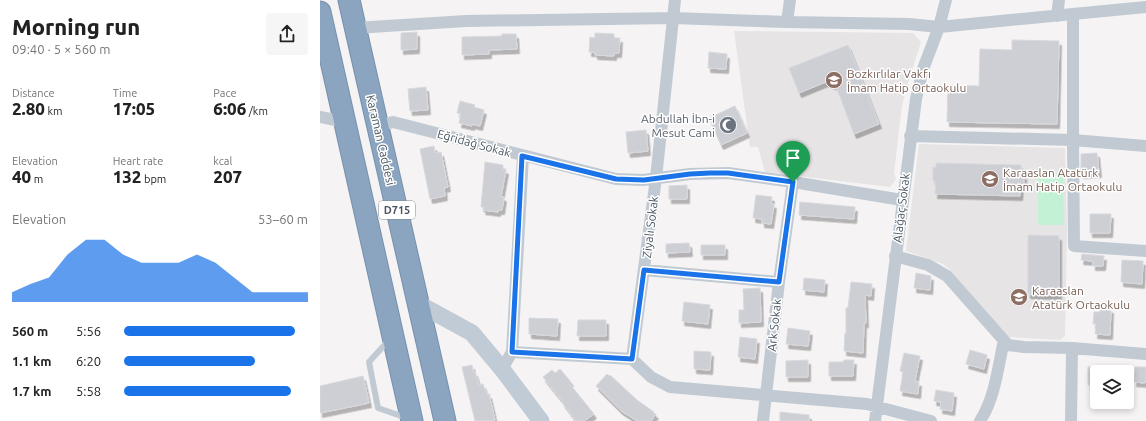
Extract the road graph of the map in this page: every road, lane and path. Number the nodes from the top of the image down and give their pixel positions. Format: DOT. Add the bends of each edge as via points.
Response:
graph roads {
  1 [pos="349,0"];
  2 [pos="675,0"];
  3 [pos="790,0"];
  4 [pos="946,0"];
  5 [pos="1059,0"];
  6 [pos="1146,7"];
  7 [pos="320,12"];
  8 [pos="1073,14"];
  9 [pos="1057,16"];
  10 [pos="673,18"];
  11 [pos="787,22"];
  12 [pos="939,27"];
  13 [pos="355,28"];
  14 [pos="320,117"];
  15 [pos="345,122"];
  16 [pos="378,126"];
  17 [pos="910,136"];
  18 [pos="1073,140"];
  19 [pos="1146,146"];
  20 [pos="522,156"];
  21 [pos="656,178"];
  22 [pos="793,182"];
  23 [pos="902,200"];
  24 [pos="1146,251"];
  25 [pos="896,256"];
  26 [pos="644,270"];
  27 [pos="779,282"];
  28 [pos="419,304"];
  29 [pos="393,335"];
  30 [pos="1004,340"];
  31 [pos="1072,348"];
  32 [pos="512,352"];
  33 [pos="1146,354"];
  34 [pos="632,359"];
  35 [pos="502,369"];
  36 [pos="767,395"];
  37 [pos="876,405"];
  38 [pos="411,420"];
  39 [pos="445,421"];
  40 [pos="541,421"];
  41 [pos="763,421"];
  42 [pos="874,421"];
  43 [pos="931,421"];
  44 [pos="980,421"];
  45 [pos="1071,421"];
  1 -- 13 [label="highway, Karaman Caddesi / D715"];
  2 -- 10 [label="street, Ziyalı Sokak"];
  3 -- 11 [label="street"];
  4 -- 12 [label="street, Alağaç Sokak"];
  5 -- 9 [label="street"];
  6 -- 8 [label="street"];
  7 -- 15 [label="highway, D715"];
  8 -- 9 [label="street"];
  8 -- 18 [label="street"];
  9 -- 12 [label="street"];
  10 -- 11 [label="street"];
  10 -- 13 [label="street" via="466,21"];
  10 -- 21 [label="street, Ziyalı Sokak"];
  11 -- 12 [label="street" via="909,24"];
  12 -- 17 [label="street, Alağaç Sokak" via="919,84"];
  13 -- 16 [label="highway, Karaman Caddesi / D715"];
  14 -- 15 [label="street"];
  15 -- 29 [label="highway, D715"];
  16 -- 20 [label="street, Eğridağ Sokak" via="392,122"];
  16 -- 28 [label="highway, Karaman Caddesi / D715"];
  17 -- 18 [label="street"];
  17 -- 23 [label="street, Alağaç Sokak"];
  18 -- 19 [label="street"];
  18 -- 24 [label="street" via="1074,246"];
  20 -- 21 [label="street, Eğridağ Sokak" via="616,179"];
  20 -- 32 [label="street"];
  21 -- 22 [label="street, Eğridağ Sokak" via="728,173"];
  21 -- 26 [label="street, Ziyalı Sokak"];
  22 -- 23 [label="street, Eğridağ Sokak"];
  22 -- 27 [label="street, Ark Sokak"];
  23 -- 25 [label="street, Alağaç Sokak"];
  25 -- 30 [label="street" via="928,265 947,276"];
  25 -- 37 [label="street, Alağaç Sokak"];
  26 -- 27 [label="street"];
  26 -- 34 [label="street, Ziyalı Sokak"];
  27 -- 36 [label="street, Ark Sokak"];
  28 -- 35 [label="street" via="472,333"];
  28 -- 39 [label="highway, Karaman Caddesi / D715"];
  29 -- 38 [label="highway, D715"];
  29 -- 38 [label="lane" via="369,362 378,408"];
  30 -- 31 [label="street" via="1008,345 1024,347"];
  30 -- 44 [label="street" via="987,408"];
  31 -- 33 [label="street"];
  31 -- 45 [label="street"];
  32 -- 34 [label="street"];
  32 -- 35 [label="street"];
  34 -- 36 [label="street" via="651,377 670,387"];
  35 -- 40 [label="street"];
  36 -- 37 [label="street"];
  36 -- 41 [label="street, Ark Sokak"];
  37 -- 42 [label="street, Alağaç Sokak"];
  37 -- 43 [label="street"];
}
